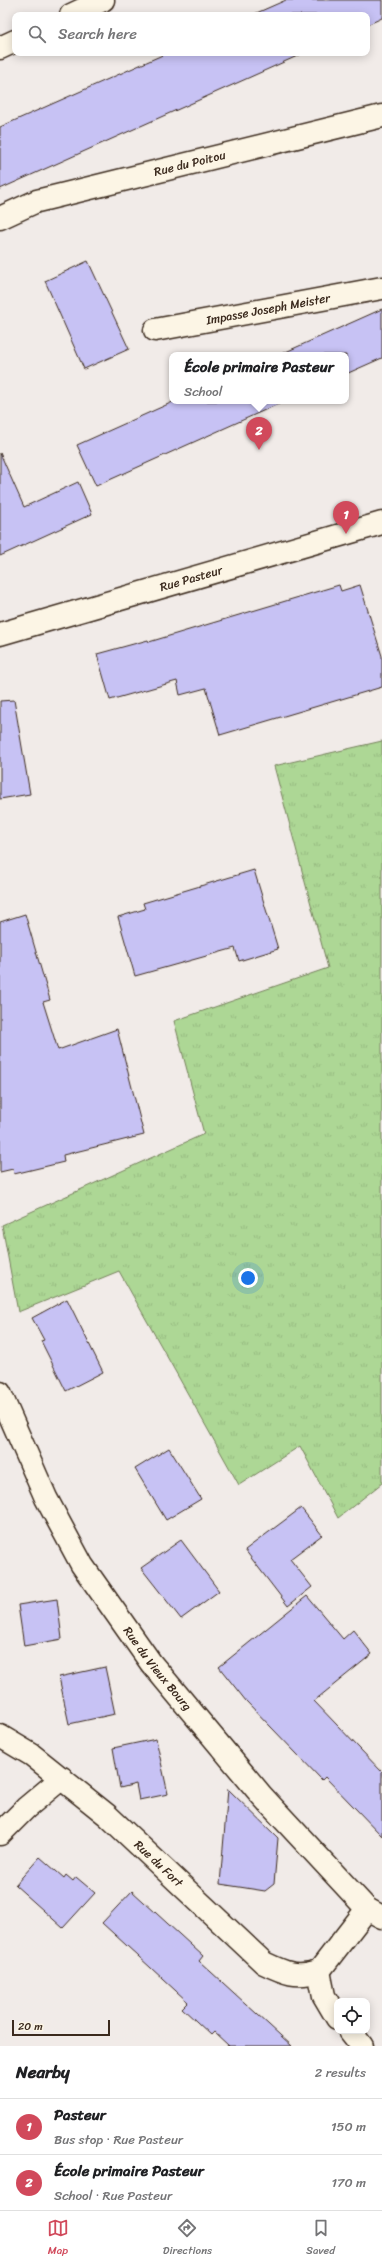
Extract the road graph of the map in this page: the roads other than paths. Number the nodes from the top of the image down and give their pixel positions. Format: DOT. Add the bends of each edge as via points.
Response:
graph roads {
  1 [pos="103,0"];
  2 [pos="77,12"];
  3 [pos="12,42"];
  4 [pos="0,48"];
  5 [pos="382,116"];
  6 [pos="0,218"];
  7 [pos="382,288"];
  8 [pos="155,330"];
  9 [pos="382,523"];
  10 [pos="0,634"];
  11 [pos="0,1393"];
  12 [pos="0,1736"];
  13 [pos="62,1778"];
  14 [pos="0,1834"];
  15 [pos="375,1913"];
  16 [pos="320,1971"];
  17 [pos="334,2013"];
  18 [pos="352,2034"];
  19 [pos="362,2046"];
  1 -- 2 [label="street"];
  3 -- 4 [label="street"];
  5 -- 6 [label="street, Rue du Poitou" via="37,201"];
  7 -- 8 [label="street, Impasse Joseph Meister"];
  9 -- 10 [label="street, Rue Pasteur"];
  11 -- 15 [label="street, Rue du Vieux Bourg" via="46,1498 82,1565 151,1663 262,1796"];
  12 -- 13 [label="street, Rue du Fort" via="32,1755"];
  13 -- 14 [label="street"];
  13 -- 16 [label="street, Rue du Fort" via="107,1815 264,1963 287,1974 305,1976"];
  15 -- 16 [label="street"];
  16 -- 17 [label="street" via="324,1996"];
  18 -- 19 [label="street"];
}
